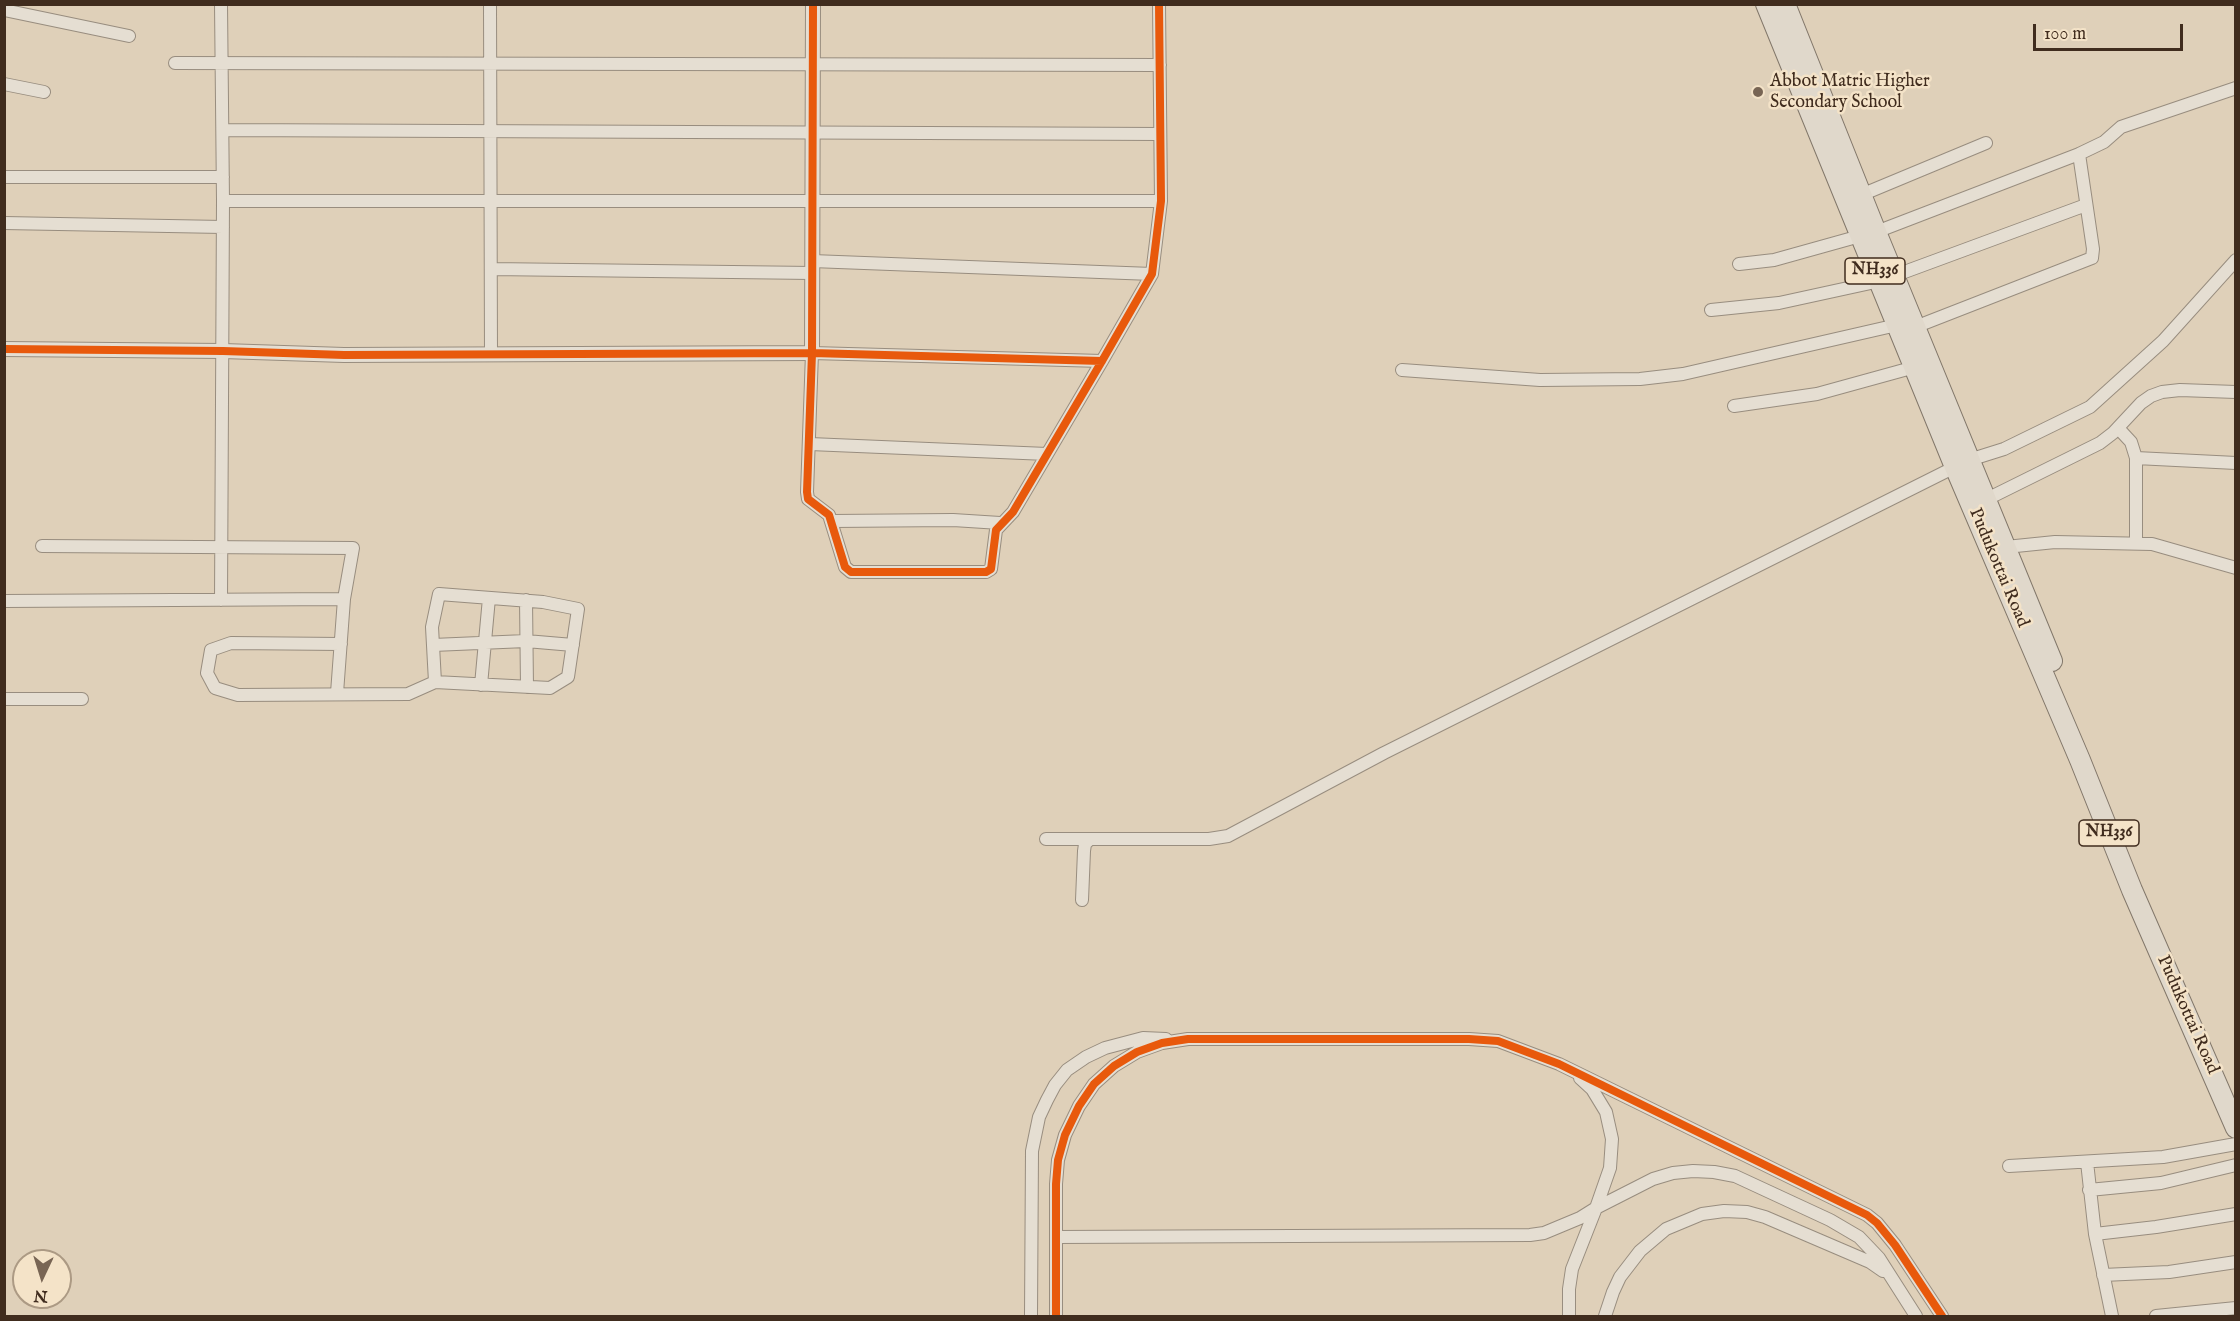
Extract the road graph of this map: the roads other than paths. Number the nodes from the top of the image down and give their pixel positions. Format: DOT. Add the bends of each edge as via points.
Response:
graph roads {
  1 [pos="221,4"];
  2 [pos="490,4"];
  3 [pos="813,4"];
  4 [pos="1159,4"];
  5 [pos="1766,4"];
  6 [pos="1785,4"];
  7 [pos="4,10"];
  8 [pos="129,36"];
  9 [pos="1799,62"];
  10 [pos="175,63"];
  11 [pos="223,63"];
  12 [pos="490,64"];
  13 [pos="813,64"];
  14 [pos="1160,65"];
  15 [pos="4,84"];
  16 [pos="2235,88"];
  17 [pos="44,92"];
  18 [pos="223,130"];
  19 [pos="490,132"];
  20 [pos="813,133"];
  21 [pos="1160,134"];
  22 [pos="1986,142"];
  23 [pos="2079,154"];
  24 [pos="4,177"];
  25 [pos="223,177"];
  26 [pos="1861,195"];
  27 [pos="223,201"];
  28 [pos="491,201"];
  29 [pos="812,201"];
  30 [pos="1161,201"];
  31 [pos="2086,205"];
  32 [pos="4,223"];
  33 [pos="223,227"];
  34 [pos="1868,234"];
  35 [pos="2235,260"];
  36 [pos="1739,264"];
  37 [pos="812,267"];
  38 [pos="491,269"];
  39 [pos="1152,274"];
  40 [pos="1887,279"];
  41 [pos="1710,310"];
  42 [pos="1906,326"];
  43 [pos="4,349"];
  44 [pos="223,351"];
  45 [pos="812,353"];
  46 [pos="491,355"];
  47 [pos="1102,361"];
  48 [pos="1915,367"];
  49 [pos="1402,370"];
  50 [pos="2235,392"];
  51 [pos="1734,406"];
  52 [pos="2118,428"];
  53 [pos="810,444"];
  54 [pos="1047,454"];
  55 [pos="2136,458"];
  56 [pos="2235,463"];
  57 [pos="1962,464"];
  58 [pos="1985,500"];
  59 [pos="832,521"];
  60 [pos="1000,523"];
  61 [pos="2136,542"];
  62 [pos="42,546"];
  63 [pos="221,546"];
  64 [pos="2006,548"];
  65 [pos="2235,568"];
  66 [pos="489,598"];
  67 [pos="344,599"];
  68 [pos="221,600"];
  69 [pos="526,600"];
  70 [pos="4,601"];
  71 [pos="526,641"];
  72 [pos="485,642"];
  73 [pos="341,644"];
  74 [pos="433,645"];
  75 [pos="573,645"];
  76 [pos="435,682"];
  77 [pos="481,685"];
  78 [pos="527,687"];
  79 [pos="337,693"];
  80 [pos="4,699"];
  81 [pos="82,699"];
  82 [pos="1046,839"];
  83 [pos="1090,839"];
  84 [pos="1083,900"];
  85 [pos="1188,1039"];
  86 [pos="1559,1064"];
  87 [pos="2235,1095"];
  88 [pos="2235,1128"];
  89 [pos="2235,1144"];
  90 [pos="2087,1162"];
  91 [pos="2235,1165"];
  92 [pos="2009,1166"];
  93 [pos="2089,1190"];
  94 [pos="1596,1208"];
  95 [pos="2235,1214"];
  96 [pos="2095,1234"];
  97 [pos="1056,1237"];
  98 [pos="2235,1262"];
  99 [pos="2103,1275"];
  100 [pos="1898,1288"];
  101 [pos="2235,1308"];
  102 [pos="1031,1317"];
  103 [pos="1056,1317"];
  104 [pos="1569,1317"];
  105 [pos="1605,1317"];
  106 [pos="1916,1317"];
  107 [pos="1942,1317"];
  108 [pos="2112,1317"];
  109 [pos="2156,1317"];
  1 -- 11 [label="street"];
  2 -- 12 [label="street"];
  3 -- 13 [label="street"];
  4 -- 14 [label="street"];
  5 -- 9 [label="highway, Pudukottai Road / NH336"];
  6 -- 9 [label="highway, Pudukottai Road / NH336"];
  7 -- 8 [label="street"];
  9 -- 26 [label="highway, Pudukottai Road / NH336"];
  9 -- 34 [label="highway, Pudukottai Road / NH336"];
  10 -- 11 [label="street"];
  11 -- 12 [label="street"];
  11 -- 18 [label="street"];
  12 -- 13 [label="street"];
  12 -- 19 [label="street"];
  13 -- 14 [label="street"];
  13 -- 20 [label="street"];
  14 -- 21 [label="street"];
  15 -- 17 [label="street"];
  16 -- 23 [label="street" via="2121,127 2104,142"];
  18 -- 19 [label="street"];
  18 -- 25 [label="street"];
  19 -- 20 [label="street"];
  19 -- 28 [label="street"];
  20 -- 21 [label="street"];
  20 -- 29 [label="street"];
  21 -- 30 [label="street"];
  22 -- 26 [label="street"];
  23 -- 31 [label="street"];
  23 -- 34 [label="street"];
  24 -- 25 [label="street"];
  25 -- 27 [label="street"];
  26 -- 34 [label="highway, Pudukottai Road / NH336"];
  27 -- 28 [label="street"];
  27 -- 33 [label="street"];
  28 -- 29 [label="street"];
  28 -- 38 [label="street"];
  29 -- 30 [label="street"];
  29 -- 37 [label="street"];
  30 -- 39 [label="street"];
  31 -- 40 [label="street"];
  31 -- 42 [label="street" via="2092,258"];
  32 -- 33 [label="street"];
  33 -- 44 [label="street"];
  34 -- 36 [label="street" via="1787,257"];
  34 -- 40 [label="highway, Pudukottai Road / NH336"];
  35 -- 57 [label="street" via="2163,341 2090,407 2004,449"];
  37 -- 38 [label="street"];
  37 -- 39 [label="street"];
  37 -- 45 [label="street"];
  38 -- 46 [label="street"];
  39 -- 47 [label="street"];
  40 -- 41 [label="street" via="1779,303"];
  40 -- 42 [label="highway, Pudukottai Road / NH336"];
  42 -- 48 [label="highway, Pudukottai Road / NH336"];
  42 -- 49 [label="street" via="1683,374 1640,379 1540,380"];
  42 -- 57 [label="highway, Pudukottai Road / NH336"];
  43 -- 44 [label="street"];
  44 -- 46 [label="street"];
  44 -- 63 [label="street"];
  45 -- 46 [label="street"];
  45 -- 47 [label="street"];
  45 -- 53 [label="street"];
  47 -- 54 [label="street"];
  48 -- 51 [label="street" via="1817,394"];
  48 -- 57 [label="highway, Pudukottai Road / NH336"];
  50 -- 52 [label="street" via="2162,392 2141,403"];
  52 -- 55 [label="street" via="2131,441"];
  52 -- 58 [label="street" via="2100,442"];
  53 -- 54 [label="street"];
  53 -- 59 [label="street" via="808,499"];
  54 -- 60 [label="street" via="1013,512"];
  55 -- 56 [label="street"];
  55 -- 61 [label="street"];
  57 -- 58 [label="highway, Pudukottai Road / NH336"];
  57 -- 83 [label="street" via="1384,753 1228,836"];
  57 -- 88 [label="highway, Pudukottai Road / NH336" via="2132,890"];
  58 -- 64 [label="highway, Pudukottai Road / NH336"];
  59 -- 60 [label="street"];
  59 -- 60 [label="street" via="845,567 851,573 986,572 991,569"];
  61 -- 64 [label="street" via="2055,542"];
  61 -- 65 [label="street"];
  62 -- 63 [label="street"];
  63 -- 67 [label="street" via="353,548"];
  63 -- 68 [label="street"];
  64 -- 87 [label="highway, Pudukottai Road / NH336" via="2144,887"];
  66 -- 69 [label="street"];
  66 -- 72 [label="street"];
  66 -- 74 [label="street" via="440,594 432,627"];
  67 -- 68 [label="street"];
  67 -- 73 [label="street"];
  68 -- 70 [label="street"];
  69 -- 71 [label="street"];
  69 -- 75 [label="street" via="578,609"];
  71 -- 72 [label="street"];
  71 -- 75 [label="street"];
  71 -- 78 [label="street"];
  72 -- 74 [label="street"];
  72 -- 77 [label="street"];
  73 -- 79 [label="street"];
  73 -- 79 [label="street" via="231,643 211,650 207,673 215,688 238,694"];
  74 -- 76 [label="street"];
  75 -- 78 [label="street" via="568,677 550,688"];
  76 -- 77 [label="street"];
  76 -- 79 [label="street" via="408,694"];
  77 -- 78 [label="street"];
  80 -- 81 [label="street"];
  82 -- 83 [label="street"];
  83 -- 84 [label="street" via="1084,851"];
  85 -- 86 [label="street" via="1485,1039"];
  85 -- 97 [label="street" via="1137,1052 1114,1066 1094,1084 1079,1106 1058,1160"];
  85 -- 102 [label="street" via="1143,1038 1122,1043 1086,1057 1067,1070 1055,1085 1039,1117 1032,1151"];
  86 -- 94 [label="street" via="1592,1089 1610,1126 1610,1168"];
  86 -- 107 [label="street" via="1867,1215 1895,1245"];
  89 -- 90 [label="street" via="2163,1157"];
  90 -- 92 [label="street"];
  90 -- 93 [label="street"];
  91 -- 93 [label="street" via="2161,1183"];
  93 -- 96 [label="street"];
  94 -- 97 [label="street" via="1558,1229 1530,1235"];
  94 -- 100 [label="street" via="1672,1173 1694,1171 1735,1176 1859,1236"];
  94 -- 104 [label="street" via="1572,1269"];
  95 -- 96 [label="street"];
  96 -- 99 [label="street"];
  97 -- 103 [label="street"];
  98 -- 99 [label="street" via="2169,1272"];
  99 -- 108 [label="street"];
  100 -- 105 [label="street" via="1870,1262 1766,1217 1724,1211 1683,1221 1652,1239 1629,1263"];
  100 -- 106 [label="street"];
  101 -- 109 [label="street"];
}
